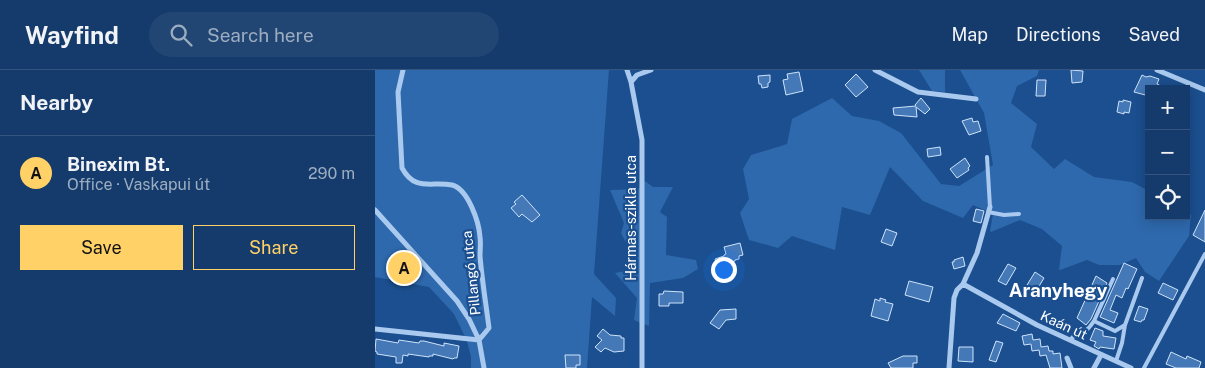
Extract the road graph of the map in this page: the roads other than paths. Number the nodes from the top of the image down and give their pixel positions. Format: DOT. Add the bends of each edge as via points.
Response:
graph roads {
  1 [pos="403,70"];
  2 [pos="627,70"];
  3 [pos="651,70"];
  4 [pos="875,70"];
  5 [pos="1157,70"];
  6 [pos="631,82"];
  7 [pos="1205,90"];
  8 [pos="976,99"];
  9 [pos="987,157"];
  10 [pos="375,210"];
  11 [pos="989,210"];
  12 [pos="1019,214"];
  13 [pos="1205,254"];
  14 [pos="1142,278"];
  15 [pos="1113,279"];
  16 [pos="963,284"];
  17 [pos="1094,321"];
  18 [pos="1125,324"];
  19 [pos="375,329"];
  20 [pos="479,340"];
  21 [pos="1070,340"];
  22 [pos="1101,355"];
  23 [pos="1067,358"];
  24 [pos="1116,361"];
  25 [pos="484,368"];
  26 [pos="642,368"];
  27 [pos="949,368"];
  28 [pos="1071,368"];
  29 [pos="1094,368"];
  30 [pos="1131,368"];
  31 [pos="1144,368"];
  1 -- 20 [label="street, Pillangó utca" via="398,92 402,168 412,181 458,188 469,201 479,228 489,328"];
  2 -- 6 [label="street, Hármas-szikla utca"];
  3 -- 6 [label="street" via="637,75"];
  4 -- 8 [label="street" via="918,92"];
  5 -- 7 [label="street"];
  6 -- 26 [label="street, Hármas-szikla utca" via="643,140"];
  9 -- 11 [label="lane"];
  10 -- 20 [label="street" via="457,301"];
  11 -- 12 [label="lane" via="1004,216"];
  11 -- 16 [label="street" via="977,253"];
  13 -- 31 [label="lane"];
  14 -- 18 [label="lane"];
  15 -- 17 [label="lane"];
  16 -- 21 [label="street, Kaán út"];
  16 -- 27 [label="street" via="954,298"];
  17 -- 18 [label="lane" via="1115,331"];
  17 -- 21 [label="lane" via="1087,330 1078,332"];
  18 -- 24 [label="lane"];
  19 -- 20 [label="street"];
  20 -- 25 [label="street"];
  21 -- 22 [label="street, Kaán út"];
  22 -- 24 [label="street, Kaán út"];
  22 -- 29 [label="street"];
  23 -- 28 [label="street"];
  24 -- 30 [label="street, Kaán út"];
}
